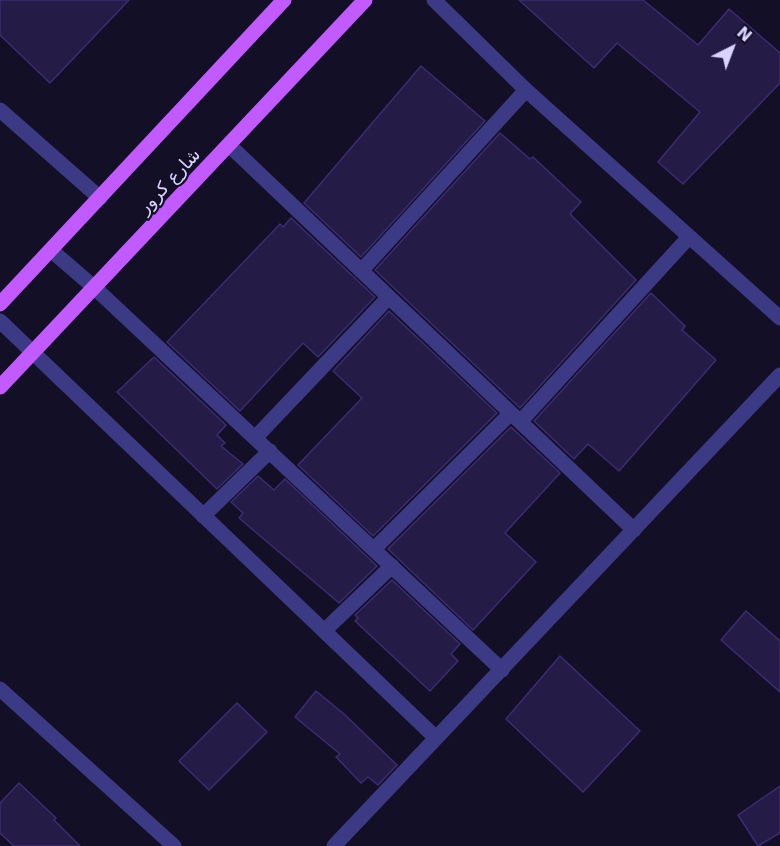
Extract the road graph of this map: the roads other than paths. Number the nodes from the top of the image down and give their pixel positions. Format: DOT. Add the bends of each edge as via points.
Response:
graph roads {
  1 [pos="284,0"];
  2 [pos="365,0"];
  3 [pos="434,0"];
  4 [pos="526,90"];
  5 [pos="0,110"];
  6 [pos="230,146"];
  7 [pos="100,198"];
  8 [pos="689,237"];
  9 [pos="52,251"];
  10 [pos="361,271"];
  11 [pos="96,289"];
  12 [pos="389,297"];
  13 [pos="0,304"];
  14 [pos="780,318"];
  15 [pos="0,321"];
  16 [pos="33,354"];
  17 [pos="780,375"];
  18 [pos="0,387"];
  19 [pos="516,417"];
  20 [pos="255,438"];
  21 [pos="270,451"];
  22 [pos="203,516"];
  23 [pos="634,531"];
  24 [pos="374,549"];
  25 [pos="392,566"];
  26 [pos="324,632"];
  27 [pos="502,670"];
  28 [pos="0,689"];
  29 [pos="436,738"];
  30 [pos="174,846"];
  31 [pos="334,846"];
  1 -- 7 [label="main road"];
  2 -- 6 [label="main road, شارع كرور"];
  3 -- 4 [label="street"];
  4 -- 8 [label="street"];
  4 -- 10 [label="street"];
  5 -- 7 [label="street"];
  6 -- 10 [label="street"];
  6 -- 11 [label="main road, شارع كرور"];
  7 -- 9 [label="main road"];
  8 -- 14 [label="street"];
  8 -- 19 [label="street"];
  9 -- 11 [label="street"];
  9 -- 13 [label="main road"];
  10 -- 12 [label="street"];
  11 -- 16 [label="main road, شارع كرور"];
  11 -- 20 [label="street"];
  12 -- 19 [label="street"];
  12 -- 20 [label="street"];
  15 -- 16 [label="street"];
  16 -- 18 [label="main road, شارع كرور"];
  16 -- 22 [label="street"];
  17 -- 23 [label="street"];
  19 -- 23 [label="street"];
  19 -- 24 [label="street"];
  20 -- 21 [label="street"];
  21 -- 22 [label="street"];
  21 -- 24 [label="street"];
  22 -- 26 [label="street"];
  23 -- 27 [label="street"];
  24 -- 25 [label="street"];
  25 -- 26 [label="street"];
  25 -- 27 [label="street"];
  26 -- 29 [label="street"];
  27 -- 29 [label="street"];
  28 -- 30 [label="street"];
  29 -- 31 [label="street"];
}
